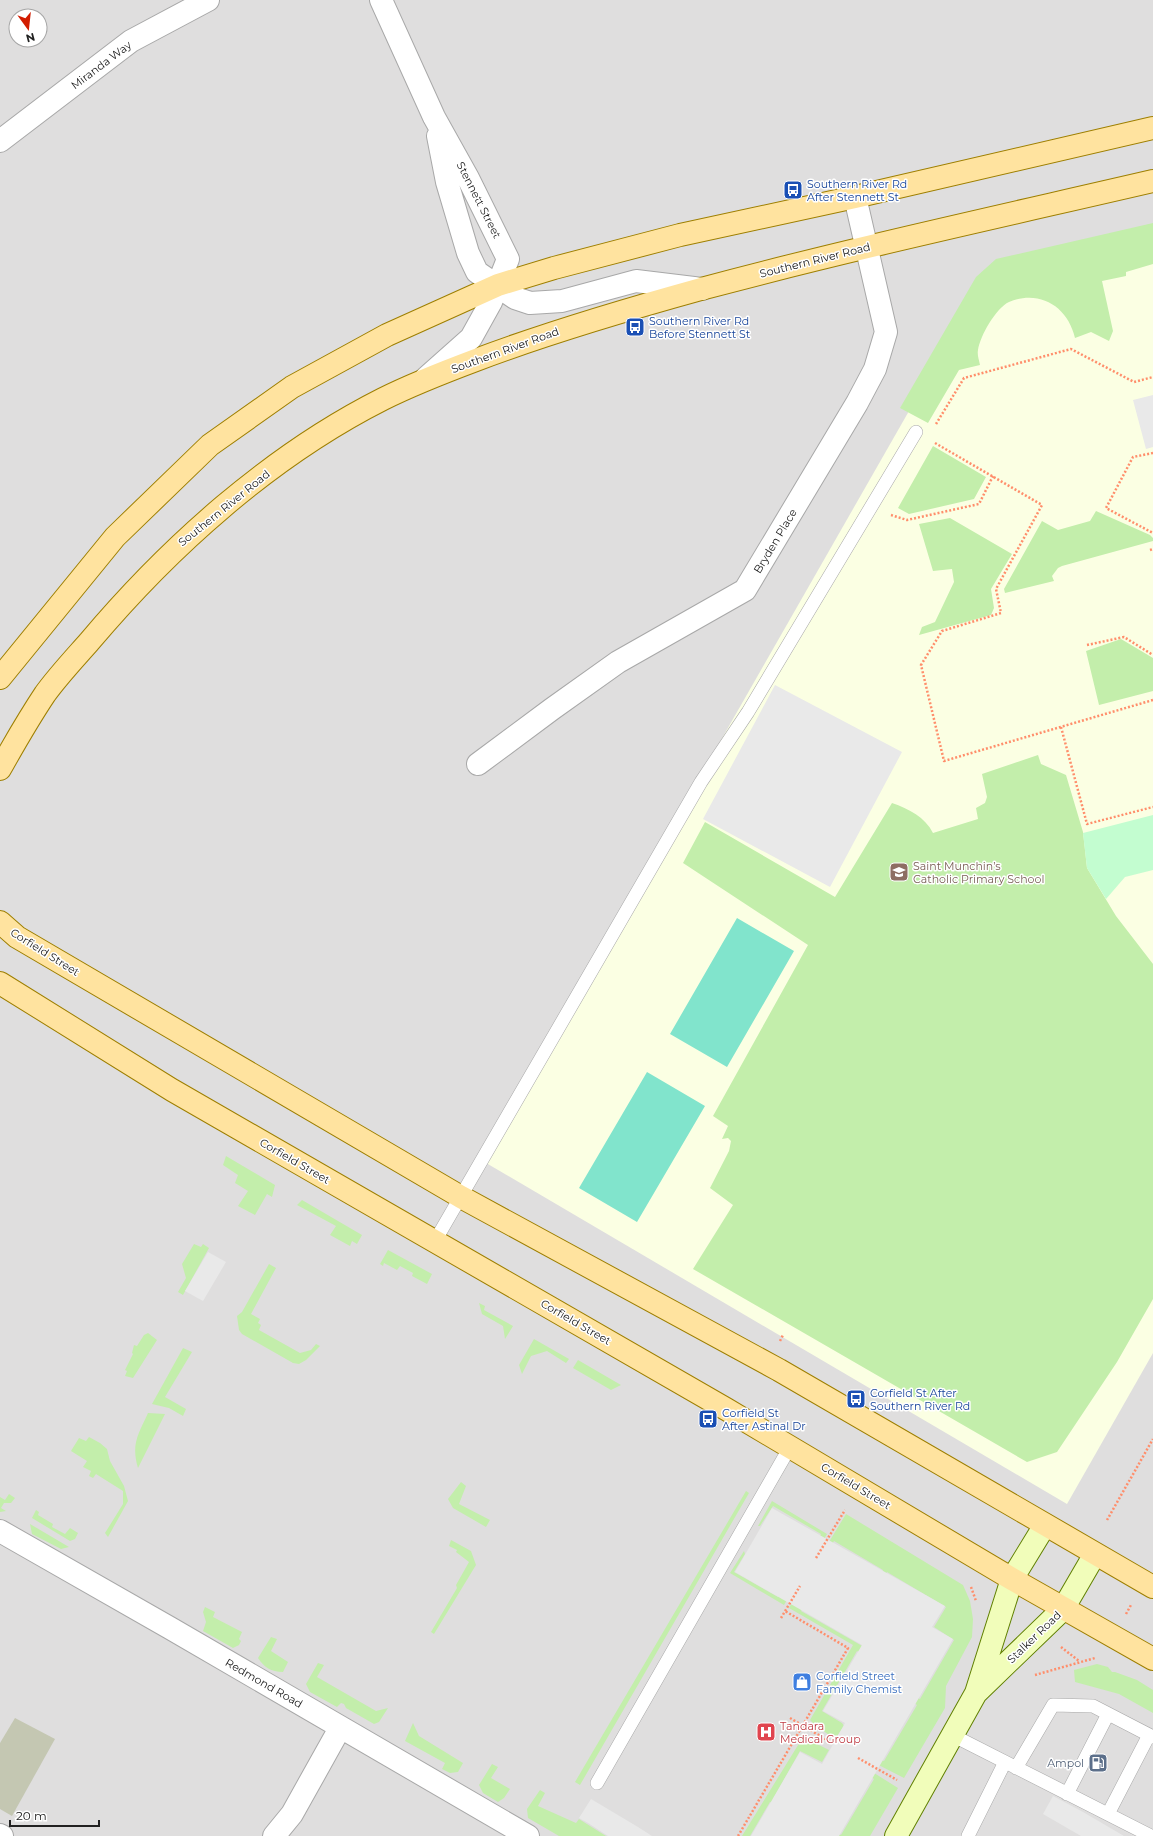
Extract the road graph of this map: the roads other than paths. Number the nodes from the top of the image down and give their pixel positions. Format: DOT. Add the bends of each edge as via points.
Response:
graph roads {
  1 [pos="208,0"];
  2 [pos="381,0"];
  3 [pos="434,118"];
  4 [pos="1153,128"];
  5 [pos="0,141"];
  6 [pos="1153,181"];
  7 [pos="855,197"];
  8 [pos="867,247"];
  9 [pos="498,285"];
  10 [pos="704,289"];
  11 [pos="424,380"];
  12 [pos="916,432"];
  13 [pos="0,678"];
  14 [pos="478,764"];
  15 [pos="0,769"];
  16 [pos="0,922"];
  17 [pos="0,984"];
  18 [pos="461,1197"];
  19 [pos="435,1241"];
  20 [pos="790,1447"];
  21 [pos="1045,1524"];
  22 [pos="0,1531"];
  23 [pos="1095,1554"];
  24 [pos="1012,1579"];
  25 [pos="1153,1588"];
  26 [pos="1063,1609"];
  27 [pos="1153,1660"];
  28 [pos="976,1694"];
  29 [pos="1108,1714"];
  30 [pos="340,1728"];
  31 [pos="952,1735"];
  32 [pos="1151,1736"];
  33 [pos="1010,1765"];
  34 [pos="597,1783"];
  35 [pos="1068,1794"];
  36 [pos="1108,1814"];
  37 [pos="1152,1835"];
  38 [pos="274,1836"];
  39 [pos="528,1836"];
  40 [pos="896,1836"];
  41 [pos="968,1836"];
  1 -- 5 [label="street, Miranda Way" via="131,42"];
  2 -- 3 [label="street, Stennett Street"];
  3 -- 9 [label="street, Stennett Street" via="447,182 468,253 477,272"];
  3 -- 9 [label="street, Stennett Street" via="468,178 508,259"];
  4 -- 7 [label="main road"];
  6 -- 8 [label="main road, Southern River Road"];
  7 -- 8 [label="street, Bryden Place"];
  7 -- 9 [label="main road" via="680,235"];
  8 -- 10 [label="main road, Southern River Road"];
  8 -- 14 [label="street, Bryden Place" via="886,332 875,369 858,403 745,590 618,662"];
  9 -- 10 [label="street, Stennett Street" via="515,298 530,303 562,301 636,281"];
  9 -- 11 [label="street, Stennett Street" via="471,338"];
  9 -- 13 [label="main road" via="387,336 292,387 210,445 115,537"];
  10 -- 11 [label="main road, Southern River Road" via="570,327"];
  11 -- 15 [label="main road, Southern River Road" via="381,400 288,456 179,545 121,604 46,692"];
  12 -- 18 [label="lane" via="748,712 701,782"];
  16 -- 18 [label="main road, Corfield Street" via="17,937"];
  17 -- 19 [label="main road, Corfield Street" via="172,1090"];
  18 -- 19 [label="lane"];
  18 -- 21 [label="main road, Corfield Street" via="779,1370"];
  19 -- 20 [label="main road, Corfield Street"];
  20 -- 24 [label="main road, Corfield Street"];
  20 -- 34 [label="lane"];
  21 -- 23 [label="main road, Corfield Street"];
  21 -- 24 [label="main road, Stalker Road"];
  22 -- 30 [label="street, Redmond Road"];
  23 -- 25 [label="main road, Corfield Street"];
  23 -- 26 [label="main road, Stalker Road"];
  24 -- 26 [label="main road, Corfield Street"];
  24 -- 28 [label="main road, Stalker Road"];
  26 -- 27 [label="main road, Corfield Street"];
  26 -- 28 [label="main road, Stalker Road"];
  28 -- 31 [label="main road, Stalker Road"];
  29 -- 32 [label="lane"];
  29 -- 33 [label="lane" via="1093,1706 1053,1705"];
  29 -- 35 [label="lane"];
  30 -- 38 [label="street" via="292,1814"];
  30 -- 39 [label="street, Redmond Road"];
  31 -- 33 [label="lane"];
  31 -- 40 [label="main road, Stalker Road"];
  32 -- 36 [label="lane"];
  33 -- 35 [label="lane"];
  33 -- 41 [label="lane"];
  35 -- 36 [label="lane"];
  36 -- 37 [label="lane"];
}
